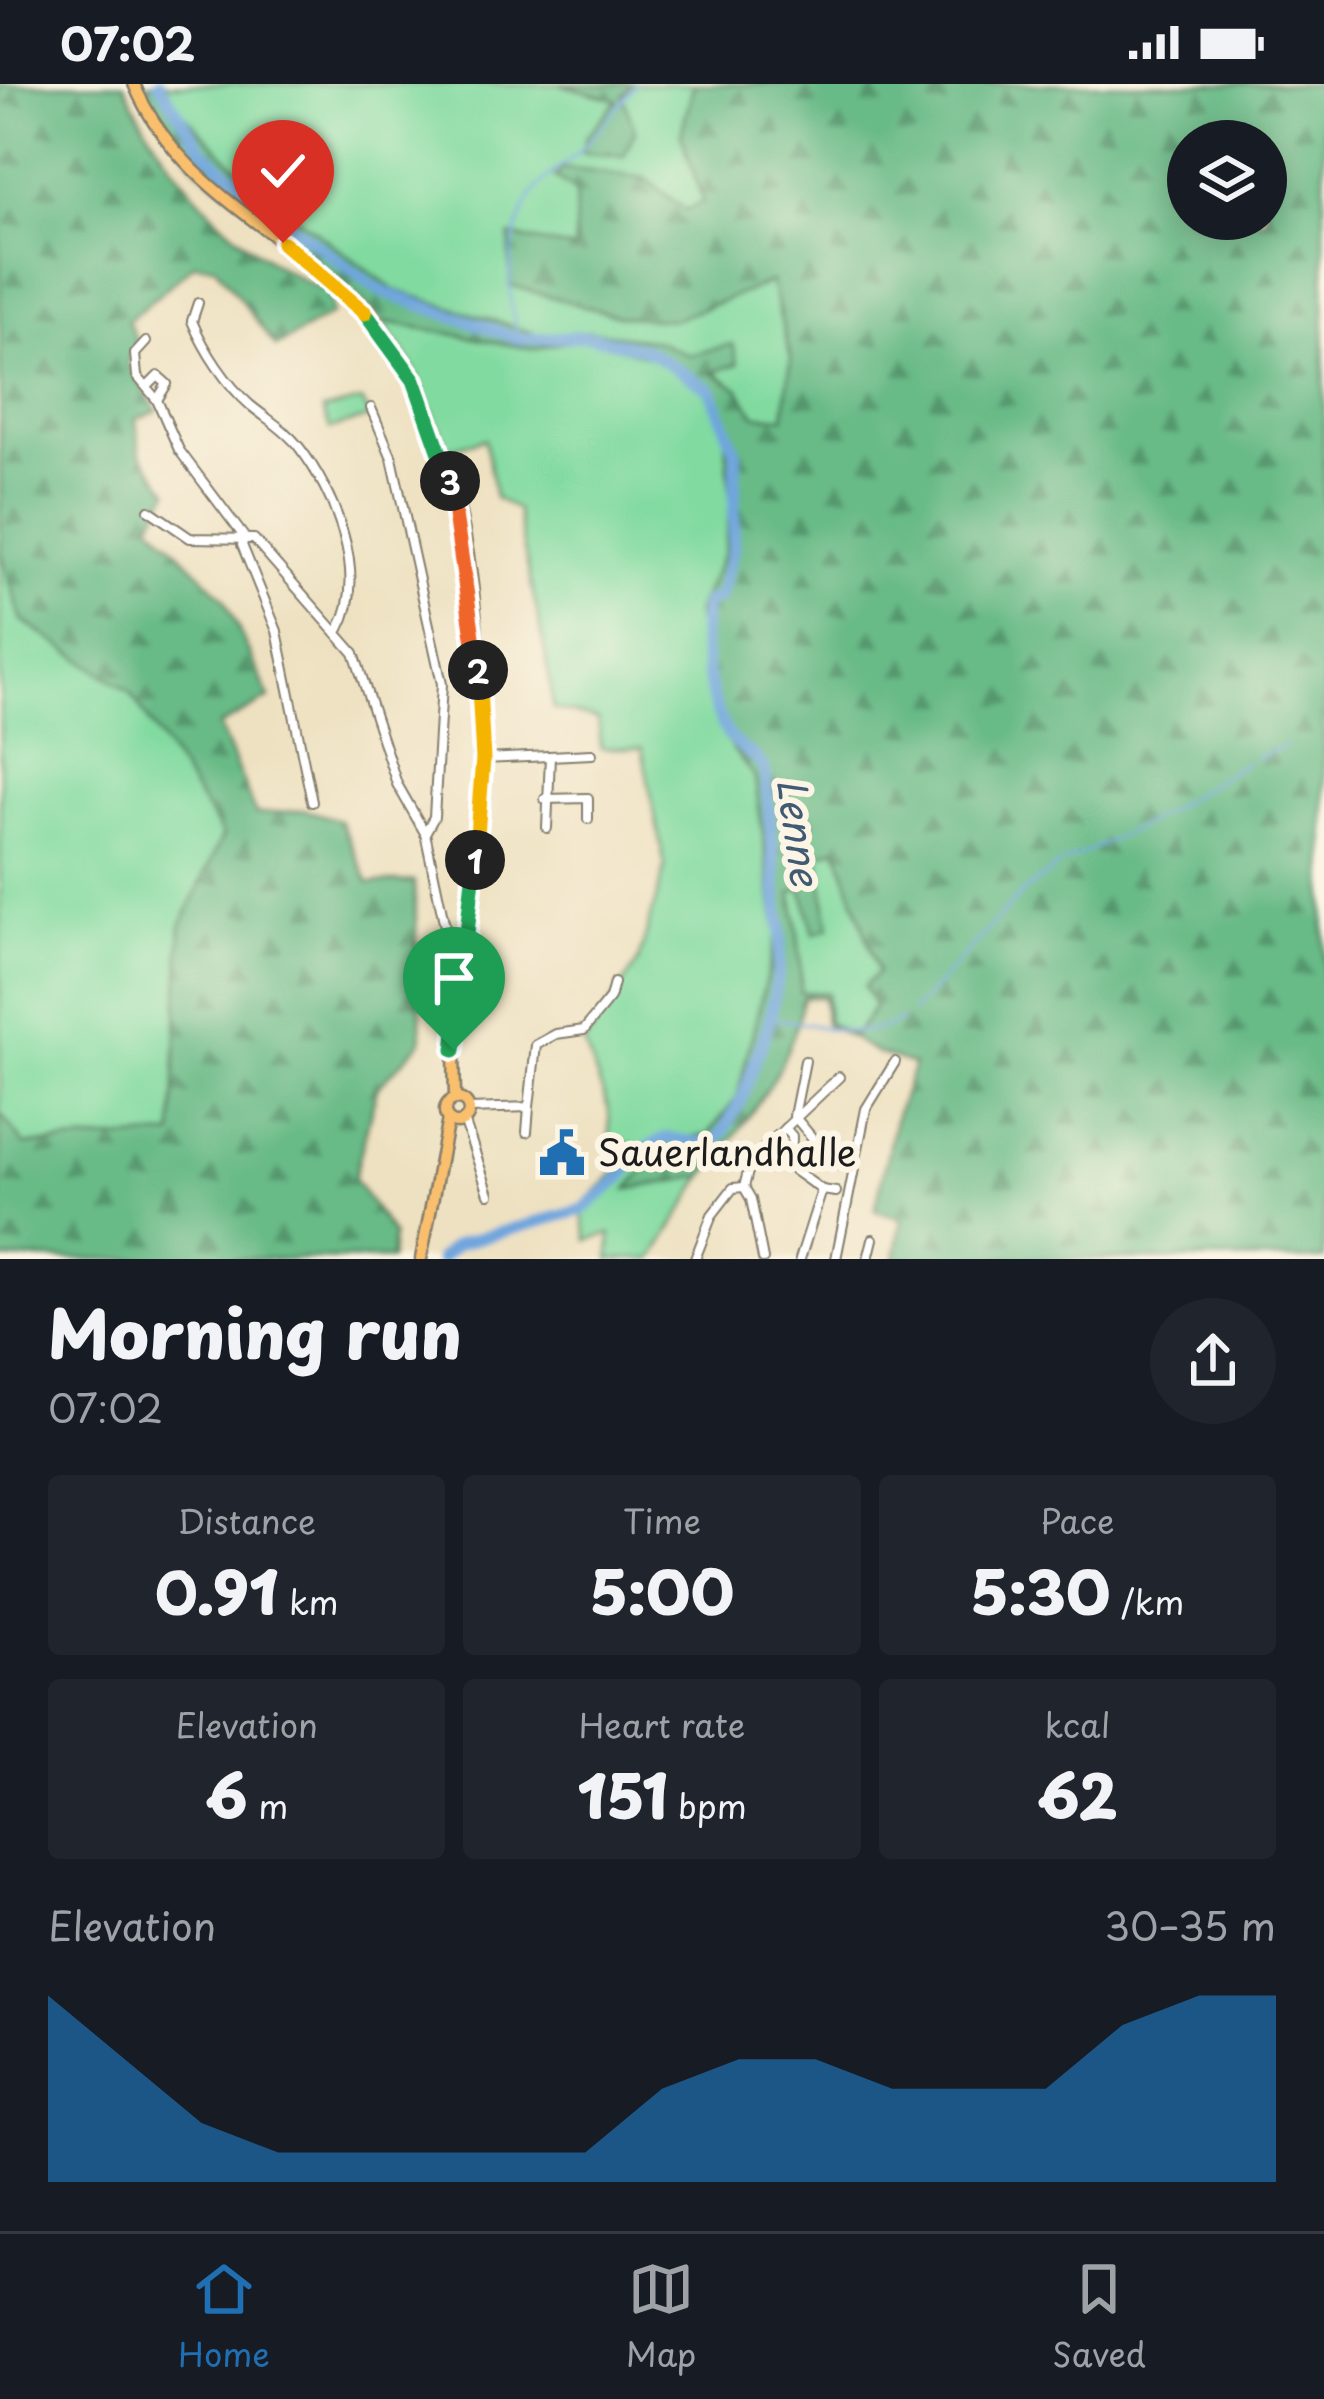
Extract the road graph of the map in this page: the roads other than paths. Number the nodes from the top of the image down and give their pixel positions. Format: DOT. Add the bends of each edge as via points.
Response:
graph roads {
  1 [pos="134,84"];
  2 [pos="198,303"];
  3 [pos="146,342"];
  4 [pos="147,387"];
  5 [pos="157,400"];
  6 [pos="371,408"];
  7 [pos="149,510"];
  8 [pos="245,538"];
  9 [pos="338,629"];
  10 [pos="592,754"];
  11 [pos="550,756"];
  12 [pos="483,759"];
  13 [pos="588,798"];
  14 [pos="600,798"];
  15 [pos="545,799"];
  16 [pos="312,802"];
  17 [pos="588,819"];
  18 [pos="547,828"];
  19 [pos="425,833"];
  20 [pos="461,983"];
  21 [pos="614,983"];
  22 [pos="806,1060"];
  23 [pos="895,1062"];
  24 [pos="839,1077"];
  25 [pos="455,1098"];
  26 [pos="529,1107"];
  27 [pos="466,1114"];
  28 [pos="794,1116"];
  29 [pos="448,1119"];
  30 [pos="785,1128"];
  31 [pos="526,1132"];
  32 [pos="835,1165"];
  33 [pos="744,1187"];
  34 [pos="822,1190"];
  35 [pos="836,1192"];
  36 [pos="489,1194"];
  37 [pos="873,1238"];
  38 [pos="421,1259"];
  39 [pos="695,1259"];
  40 [pos="763,1259"];
  41 [pos="800,1259"];
  42 [pos="836,1259"];
  43 [pos="868,1259"];
  1 -- 12 [label="main road" via="182,160 344,292 414,380 450,477 475,625"];
  2 -- 9 [label="street" via="192,321 215,362 301,449 331,499 350,581"];
  3 -- 4 [label="street" via="134,360"];
  4 -- 5 [label="street"];
  4 -- 5 [label="street" via="158,376 167,384"];
  5 -- 8 [label="street" via="179,450"];
  6 -- 19 [label="street" via="392,458 442,684 434,818"];
  7 -- 8 [label="street" via="190,538"];
  8 -- 9 [label="street" via="279,560"];
  8 -- 16 [label="street" via="277,631"];
  9 -- 19 [label="street" via="361,666 397,784"];
  10 -- 11 [label="street"];
  11 -- 12 [label="street"];
  11 -- 15 [label="street"];
  12 -- 20 [label="main road"];
  13 -- 14 [label="street"];
  13 -- 15 [label="street"];
  13 -- 17 [label="street"];
  15 -- 18 [label="street"];
  19 -- 20 [label="street" via="447,936 445,974"];
  20 -- 25 [label="main road"];
  21 -- 26 [label="street" via="584,1030 536,1045"];
  22 -- 28 [label="street"];
  23 -- 42 [label="street" via="866,1109"];
  24 -- 28 [label="street"];
  25 -- 27 [label="main road"];
  25 -- 29 [label="main road" via="446,1105"];
  26 -- 27 [label="street"];
  26 -- 31 [label="street"];
  27 -- 29 [label="main road"];
  27 -- 36 [label="street"];
  28 -- 30 [label="street"];
  28 -- 32 [label="street"];
  29 -- 38 [label="main road"];
  30 -- 33 [label="street" via="750,1164"];
  30 -- 34 [label="street" via="791,1168"];
  33 -- 39 [label="street" via="720,1204"];
  33 -- 40 [label="street"];
  34 -- 35 [label="street"];
  34 -- 41 [label="street"];
  37 -- 43 [label="street"];
}
